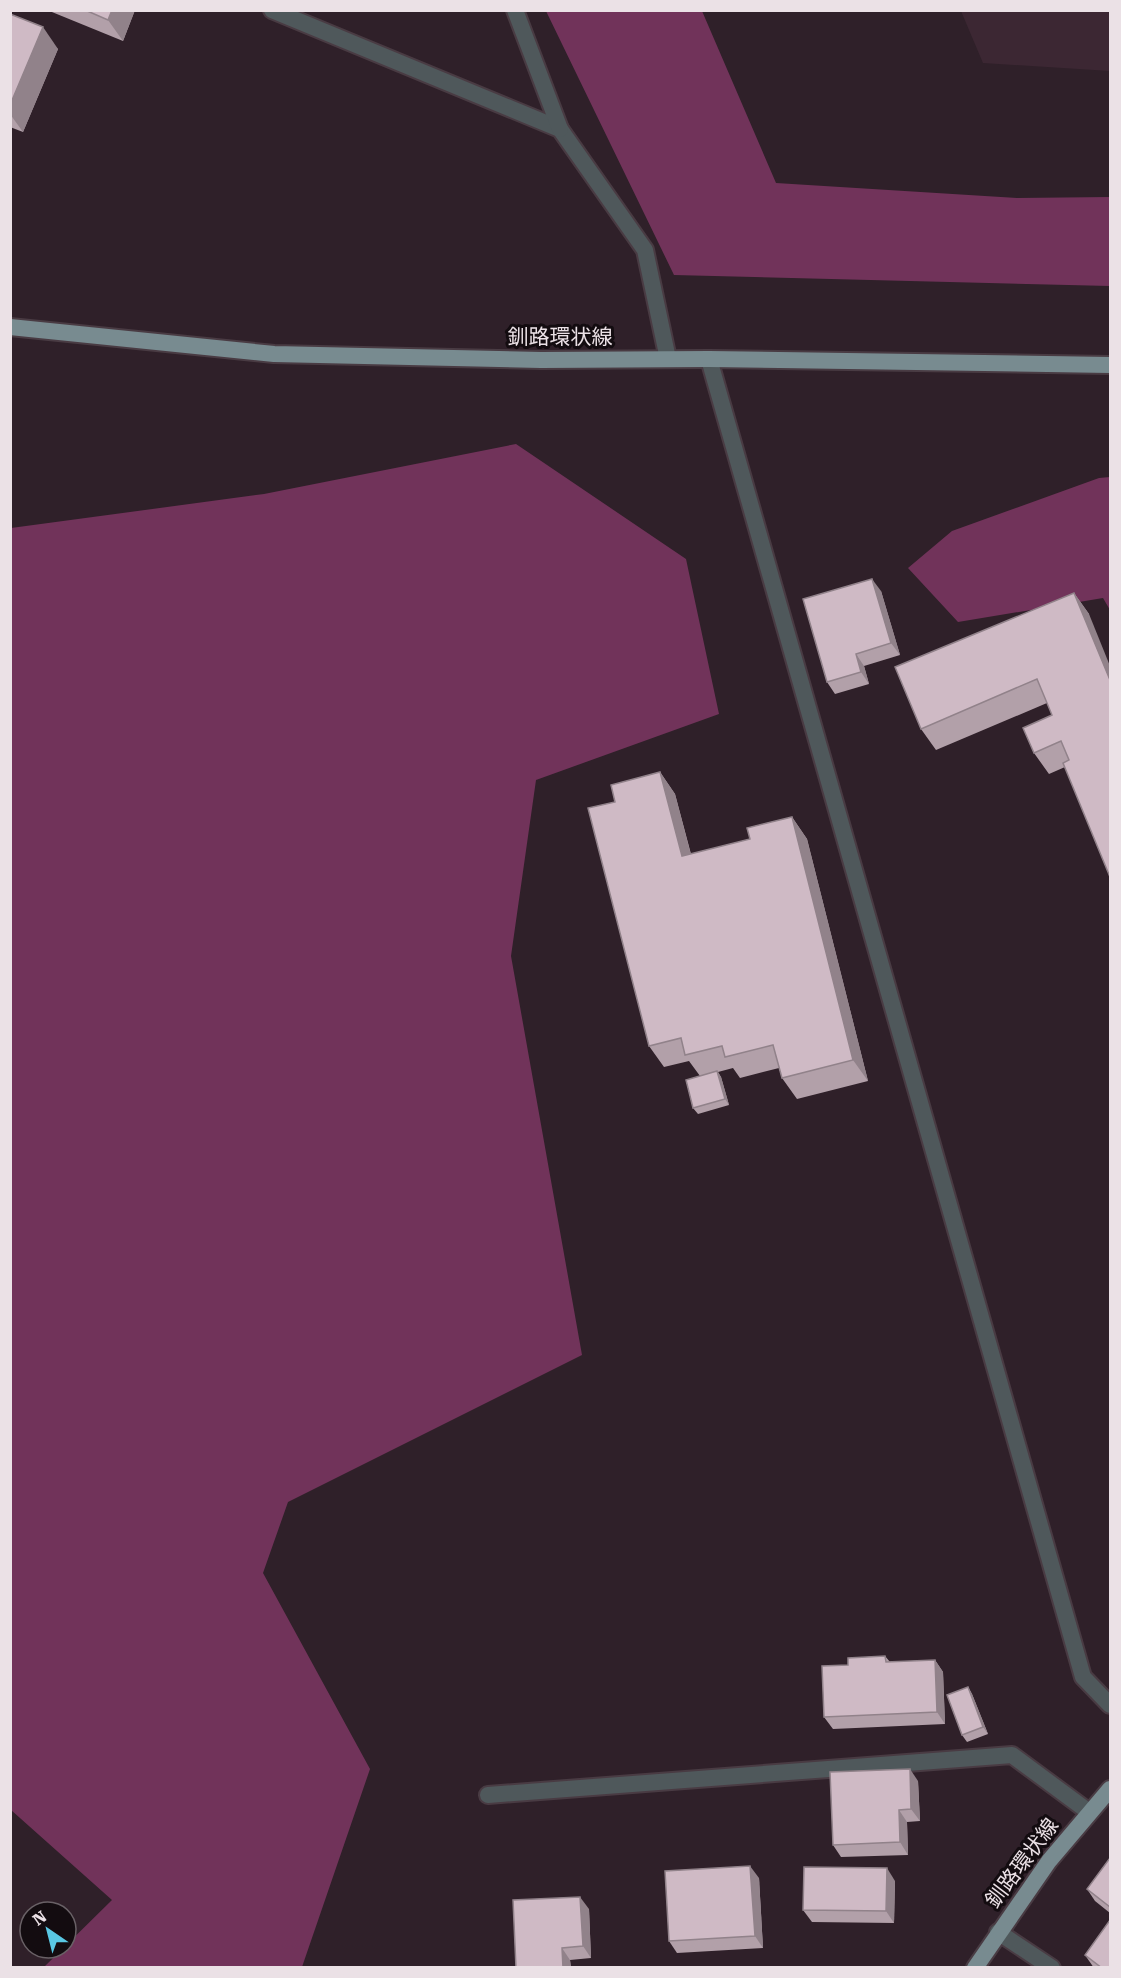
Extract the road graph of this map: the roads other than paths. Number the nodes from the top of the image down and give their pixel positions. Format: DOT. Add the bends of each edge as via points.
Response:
graph roads {
  1 [pos="272,10"];
  2 [pos="515,10"];
  3 [pos="560,129"];
  4 [pos="10,327"];
  5 [pos="668,359"];
  6 [pos="709,359"];
  7 [pos="1110,365"];
  8 [pos="1110,1705"];
  9 [pos="1110,1789"];
  10 [pos="488,1795"];
  11 [pos="1089,1812"];
  12 [pos="998,1932"];
  13 [pos="975,1968"];
  14 [pos="1052,1968"];
  1 -- 3 [label="street"];
  2 -- 3 [label="street"];
  3 -- 5 [label="street" via="645,250"];
  4 -- 5 [label="main road, 釧路環状線" via="274,354"];
  5 -- 6 [label="main road, 釧路環状線"];
  6 -- 7 [label="main road, 釧路環状線"];
  6 -- 8 [label="street" via="1083,1677"];
  9 -- 11 [label="main road, 釧路環状線"];
  10 -- 11 [label="street" via="1012,1755"];
  11 -- 12 [label="main road, 釧路環状線"];
  12 -- 13 [label="main road, 釧路環状線"];
  12 -- 14 [label="street"];
}
